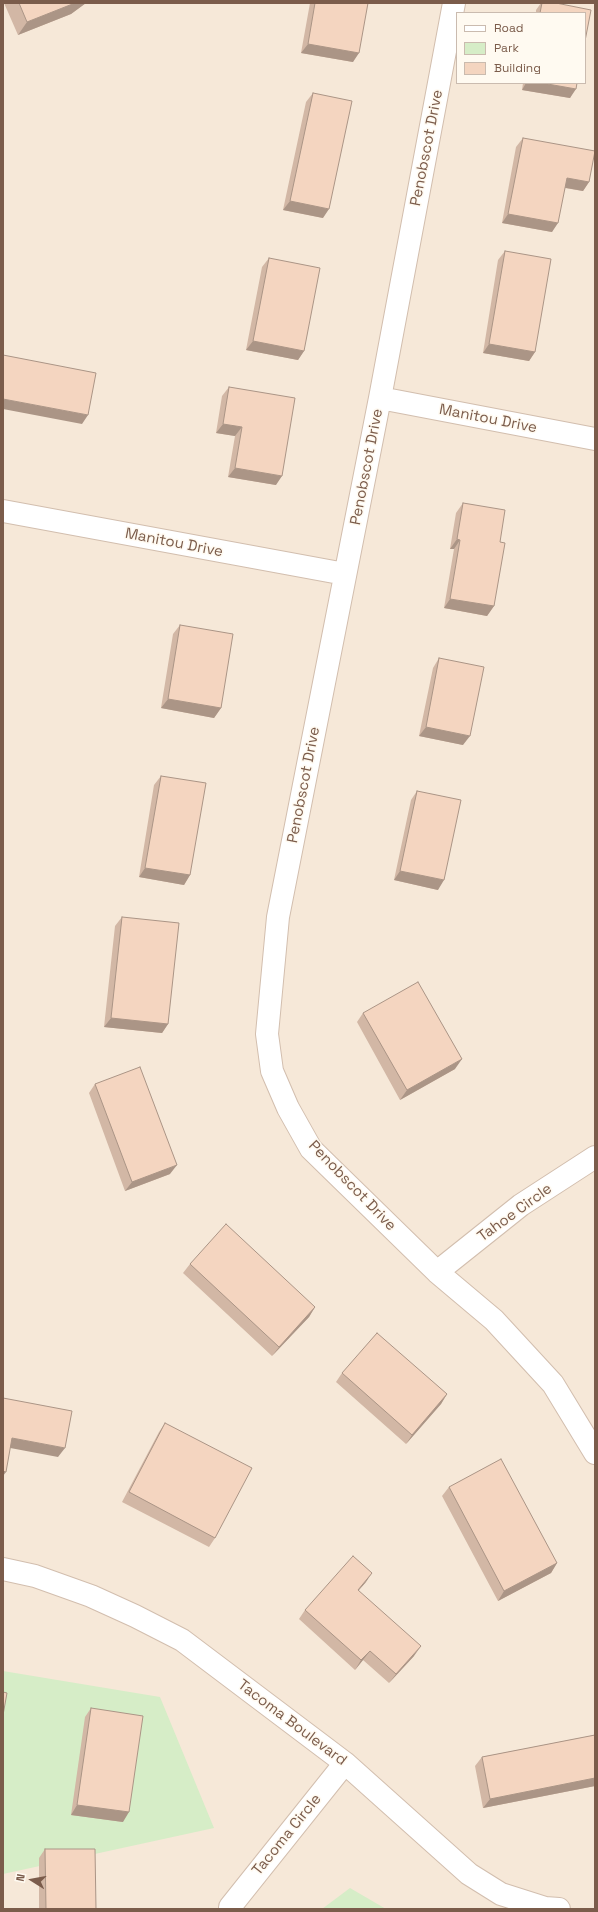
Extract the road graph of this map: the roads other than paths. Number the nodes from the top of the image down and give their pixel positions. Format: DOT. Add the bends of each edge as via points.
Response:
graph roads {
  1 [pos="454,3"];
  2 [pos="380,398"];
  3 [pos="595,439"];
  4 [pos="3,511"];
  5 [pos="345,574"];
  6 [pos="595,1157"];
  7 [pos="437,1272"];
  8 [pos="595,1454"];
  9 [pos="3,1569"];
  10 [pos="345,1763"];
  11 [pos="230,1907"];
  12 [pos="559,1909"];
  1 -- 2 [label="street, Penobscot Drive"];
  2 -- 3 [label="street, Manitou Drive"];
  2 -- 5 [label="street, Penobscot Drive"];
  4 -- 5 [label="street, Manitou Drive"];
  5 -- 7 [label="street, Penobscot Drive" via="278,917 267,1034 272,1072 311,1149"];
  6 -- 7 [label="street, Tahoe Circle" via="521,1205"];
  7 -- 8 [label="street, Penobscot Drive" via="494,1320 554,1384"];
  9 -- 10 [label="street, Tacoma Boulevard" via="35,1576 91,1596 182,1640"];
  10 -- 11 [label="street, Tacoma Circle"];
  10 -- 12 [label="street, Tacoma Boulevard" via="469,1874 501,1894 546,1908"];
}
